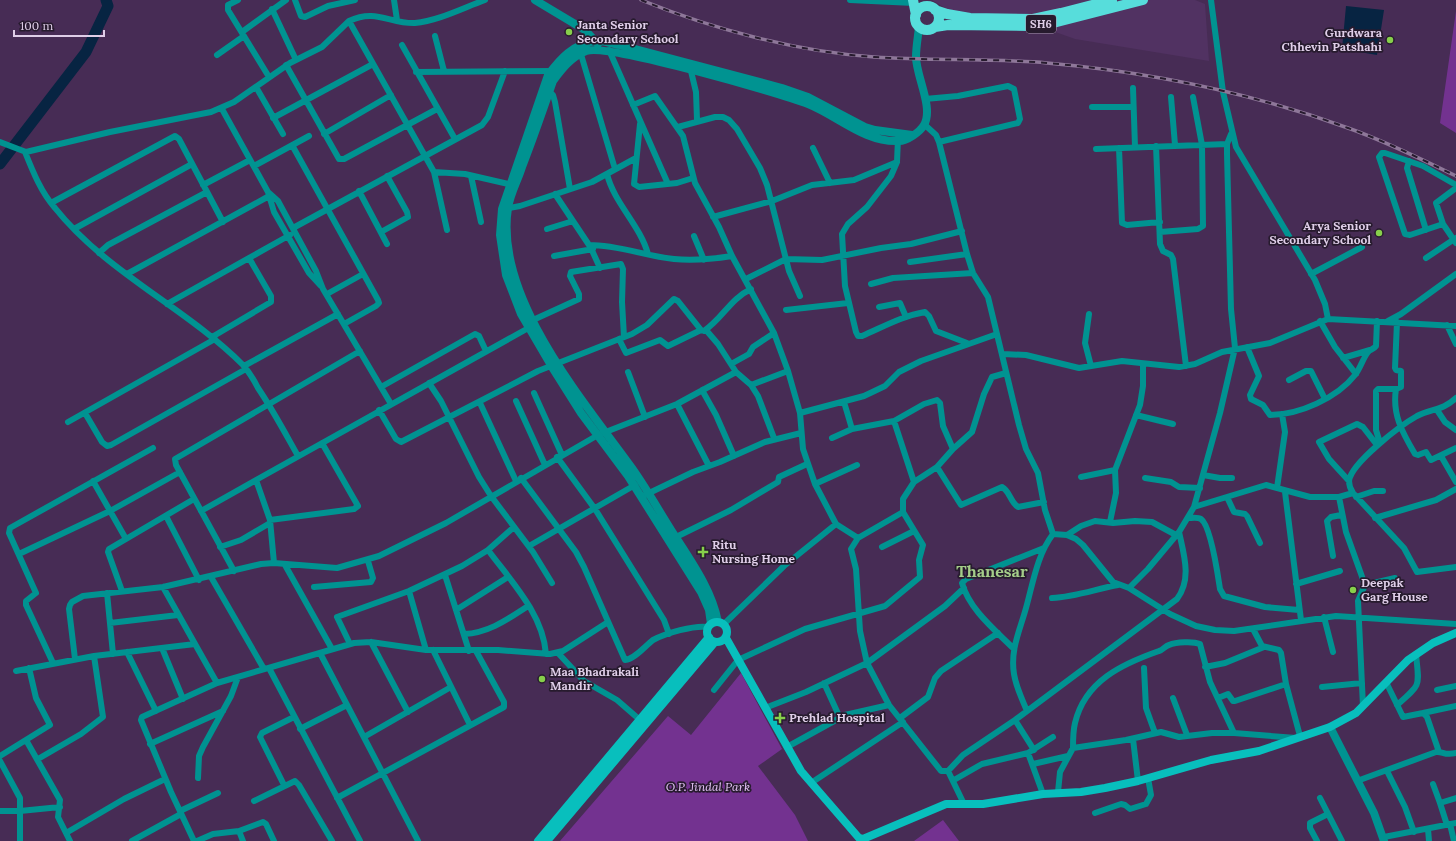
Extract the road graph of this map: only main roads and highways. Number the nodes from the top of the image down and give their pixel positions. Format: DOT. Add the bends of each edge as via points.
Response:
graph roads {
  1 [pos="1112,0"];
  2 [pos="1144,0"];
  3 [pos="1089,3"];
  4 [pos="922,4"];
  5 [pos="935,27"];
  6 [pos="1456,633"];
  7 [pos="726,638"];
  8 [pos="712,639"];
  9 [pos="862,840"];
  10 [pos="538,841"];
  11 [pos="547,841"];
  1 -- 3 [label="main road, SH6"];
  2 -- 5 [label="main road, SH6" via="1057,22 1030,26"];
  3 -- 4 [label="main road, SH6" via="1032,18 970,18 947,14"];
  4 -- 5 [label="main road" via="939,18"];
  4 -- 5 [label="main road, SH6" via="916,14 916,23 927,30"];
  6 -- 9 [label="main road" via="1416,654 1346,720 1259,751 1211,760 1138,781 1081,792 1058,792 983,804 946,804"];
  7 -- 8 [label="main road" via="721,641"];
  7 -- 8 [label="main road" via="727,629 715,624"];
  7 -- 9 [label="main road" via="800,771"];
  8 -- 10 [label="main road"];
  8 -- 11 [label="main road"];
}
